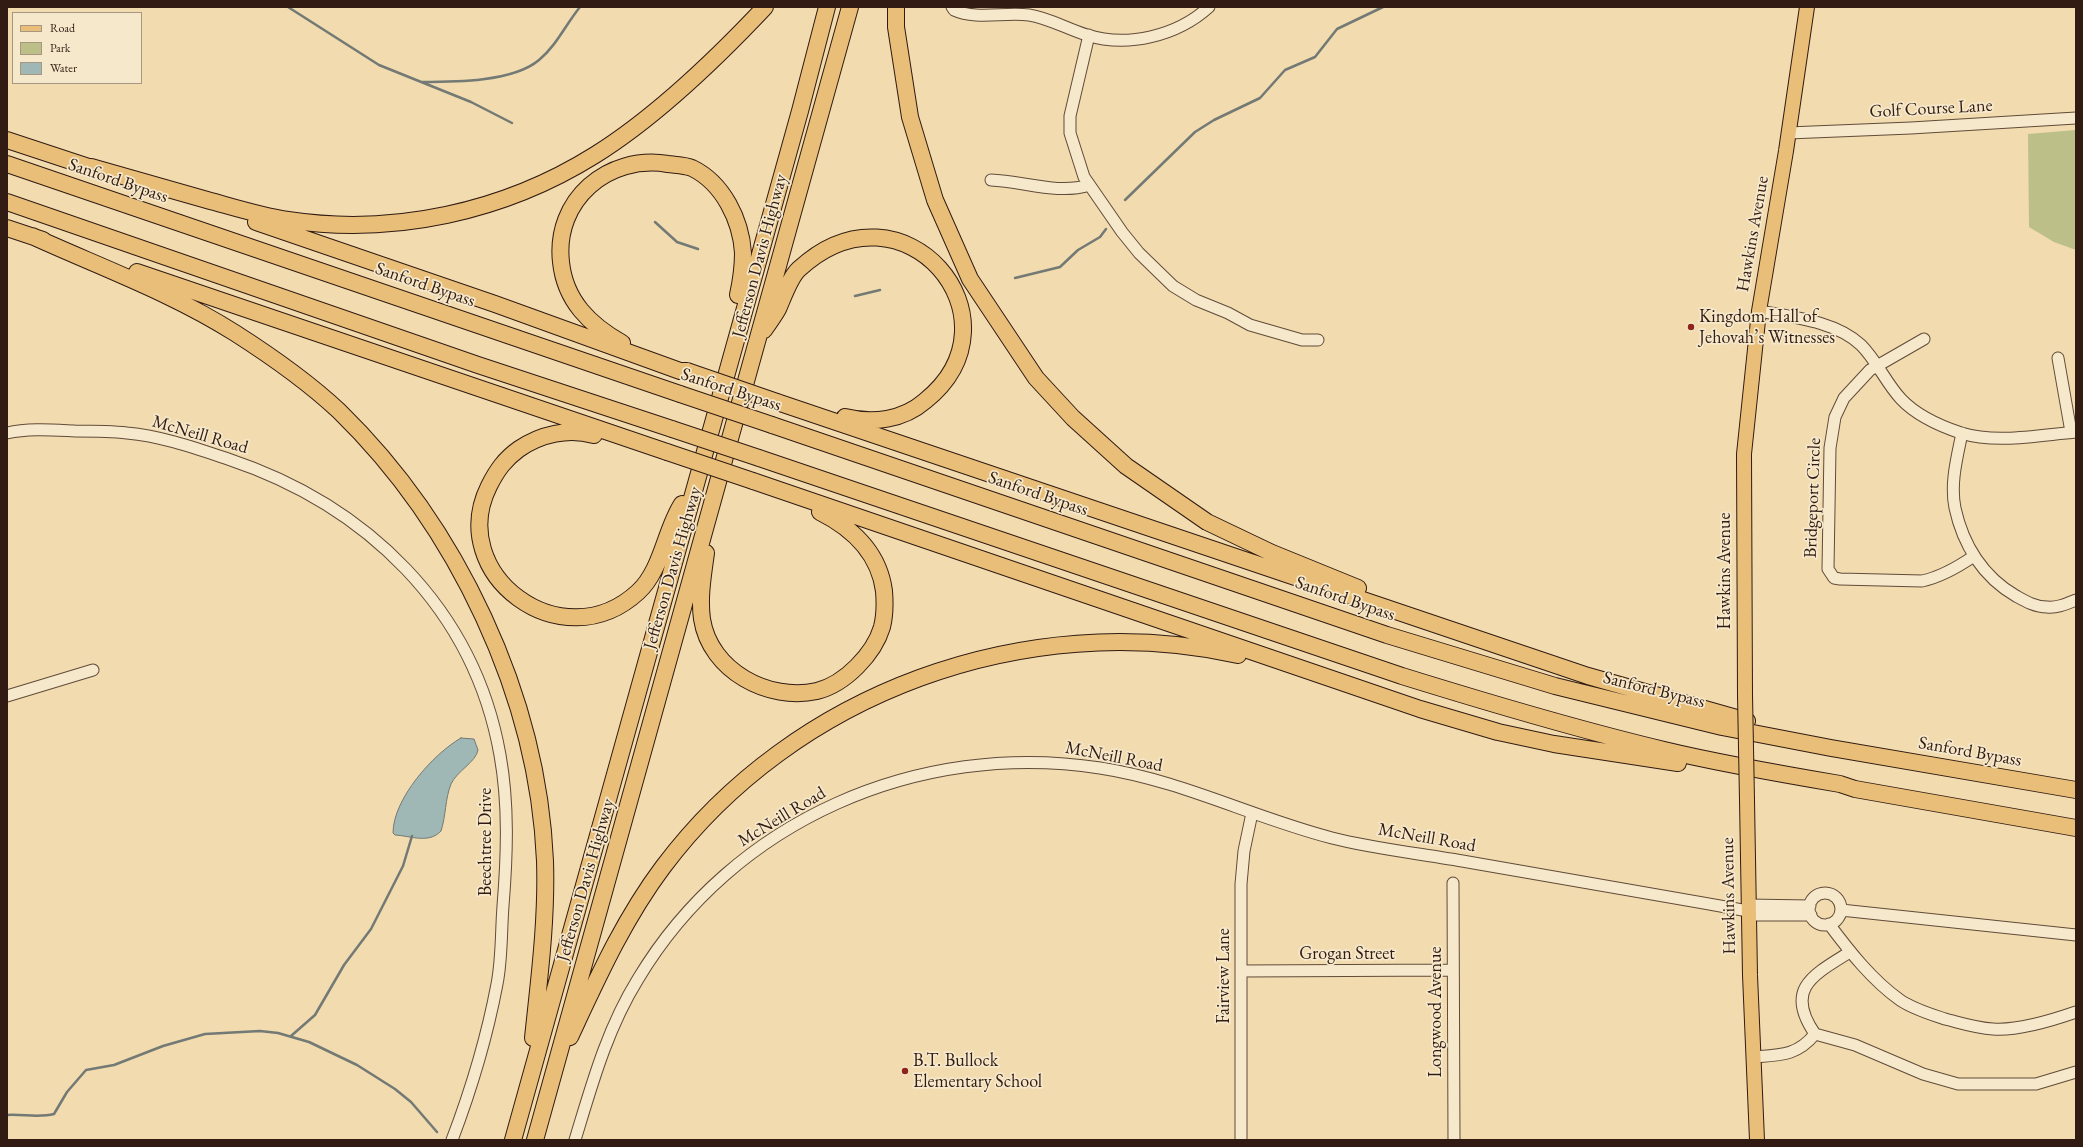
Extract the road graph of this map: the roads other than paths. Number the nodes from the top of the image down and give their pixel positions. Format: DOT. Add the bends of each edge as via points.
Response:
graph roads {
  1 [pos="765,7"];
  2 [pos="827,7"];
  3 [pos="850,7"];
  4 [pos="896,7"];
  5 [pos="952,7"];
  6 [pos="1209,7"];
  7 [pos="1807,7"];
  8 [pos="1089,35"];
  9 [pos="2076,118"];
  10 [pos="1788,133"];
  11 [pos="7,140"];
  12 [pos="7,164"];
  13 [pos="91,167"];
  14 [pos="991,180"];
  15 [pos="1089,185"];
  16 [pos="7,202"];
  17 [pos="7,228"];
  18 [pos="32,236"];
  19 [pos="1759,312"];
  20 [pos="738,327"];
  21 [pos="759,337"];
  22 [pos="1924,339"];
  23 [pos="1318,340"];
  24 [pos="2058,358"];
  25 [pos="1877,366"];
  26 [pos="684,371"];
  27 [pos="777,402"];
  28 [pos="2074,432"];
  29 [pos="7,433"];
  30 [pos="1962,433"];
  31 [pos="667,452"];
  32 [pos="757,483"];
  33 [pos="695,484"];
  34 [pos="709,512"];
  35 [pos="366,531"];
  36 [pos="1974,556"];
  37 [pos="2076,600"];
  38 [pos="1466,634"];
  39 [pos="94,670"];
  40 [pos="1351,687"];
  41 [pos="7,696"];
  42 [pos="1923,764"];
  43 [pos="1855,789"];
  44 [pos="2076,790"];
  45 [pos="1252,813"];
  46 [pos="2076,828"];
  47 [pos="1453,883"];
  48 [pos="1810,910"];
  49 [pos="1841,910"];
  50 [pos="1748,911"];
  51 [pos="1829,924"];
  52 [pos="2076,935"];
  53 [pos="1850,952"];
  54 [pos="1452,970"];
  55 [pos="1241,971"];
  56 [pos="2076,1012"];
  57 [pos="1815,1034"];
  58 [pos="1753,1057"];
  59 [pos="2076,1072"];
  60 [pos="530,1080"];
  61 [pos="550,1082"];
  62 [pos="452,1140"];
  63 [pos="513,1140"];
  64 [pos="535,1140"];
  65 [pos="575,1140"];
  66 [pos="1241,1140"];
  67 [pos="1454,1140"];
  68 [pos="1757,1140"];
  1 -- 13 [label="highway" via="729,46 638,125 594,156 527,189 482,206 423,220 375,226 332,225 287,220"];
  2 -- 20 [label="highway, Jefferson Davis Highway"];
  3 -- 21 [label="highway, Jefferson Davis Highway"];
  4 -- 38 [label="highway" via="896,27 910,117 935,200 970,280 1042,384 1073,418 1126,466 1207,522 1272,553"];
  5 -- 8 [label="street" via="964,15 1029,15"];
  6 -- 8 [label="street" via="1198,17 1149,38 1116,41"];
  7 -- 10 [label="main road, Hawkins Avenue"];
  8 -- 15 [label="street" via="1070,116 1070,133 1075,152"];
  9 -- 10 [label="street, Golf Course Lane"];
  10 -- 19 [label="main road, Hawkins Avenue"];
  11 -- 13 [label="highway"];
  12 -- 42 [label="highway, Sanford Bypass, bridge" via="1387,634 1489,666 1722,727"];
  13 -- 26 [label="highway"];
  14 -- 15 [label="street" via="1062,189"];
  15 -- 23 [label="street" via="1139,253 1173,286 1250,325 1302,340"];
  16 -- 43 [label="highway, bridge" via="478,365 1402,676 1488,703 1665,750"];
  17 -- 18 [label="highway"];
  18 -- 31 [label="highway"];
  18 -- 60 [label="highway" via="143,284 219,324 267,354 300,379 337,409 366,439 418,504 466,580 509,681 529,751 539,804 545,862 542,955"];
  19 -- 25 [label="street" via="1810,320 1845,334 1861,345"];
  19 -- 50 [label="main road, Hawkins Avenue, bridge" via="1744,454"];
  20 -- 26 [label="highway" via="737,302 743,252 731,208 718,188 692,168 660,163 632,163 607,172 585,189 568,214 562,231 562,273 568,292 589,321 610,336 632,348 668,361"];
  20 -- 33 [label="highway, Jefferson Davis Highway"];
  21 -- 27 [label="highway" via="777,310 797,271 810,259 835,244 858,238 878,237 900,241 917,249 944,273 959,303 963,334 952,371 941,387 916,409 881,421 852,419"];
  21 -- 34 [label="highway, Jefferson Davis Highway"];
  22 -- 25 [label="street, Bridgeport Circle"];
  24 -- 28 [label="street"];
  25 -- 30 [label="street" via="1901,399 1917,412"];
  25 -- 36 [label="street, Bridgeport Circle" via="1861,378 1844,398 1832,428 1828,560 1830,573 1834,578 1840,579 1922,581 1933,579 1959,567"];
  26 -- 27 [label="highway, bridge"];
  27 -- 38 [label="highway"];
  28 -- 30 [label="street" via="2004,438"];
  29 -- 35 [label="street, McNeill Road" via="62,430 128,433 176,443 249,466 287,483 314,496"];
  30 -- 36 [label="street" via="1953,488 1961,528"];
  31 -- 32 [label="highway, bridge"];
  31 -- 33 [label="highway" via="590,434 560,432 530,442 510,456 496,471 485,494 480,514 481,536 486,557 503,585 531,608 559,616 589,618 612,610 639,591 648,578 661,555 677,512"];
  32 -- 34 [label="highway" via="835,519 857,536 873,558 882,581 885,605 882,627 860,664 840,680 818,691 793,694 763,688 737,675 718,658 702,620 700,595 709,535"];
  32 -- 40 [label="highway" via="1337,679"];
  33 -- 60 [label="highway, Jefferson Davis Highway"];
  34 -- 61 [label="highway, Jefferson Davis Highway"];
  35 -- 62 [label="street, Beechtree Drive" via="408,570 443,615 476,674 500,754 506,805 506,858 497,983 473,1079"];
  36 -- 37 [label="street" via="1986,573 2006,590 2028,603 2046,607 2062,606"];
  38 -- 42 [label="highway" via="1588,676 1716,714"];
  39 -- 41 [label="street"];
  40 -- 43 [label="highway" via="1512,735 1836,790"];
  40 -- 61 [label="highway" via="1264,661 1206,649 1146,643 1098,643 1040,648 960,664 910,681 860,703 810,732 760,768 728,795 683,842 648,889 601,968"];
  42 -- 44 [label="highway, Sanford Bypass"];
  43 -- 46 [label="highway"];
  45 -- 50 [label="street, McNeill Road" via="1335,839"];
  45 -- 55 [label="street, Fairview Lane" via="1244,851 1241,884"];
  45 -- 65 [label="street, McNeill Road" via="1161,782 1104,768 1064,763 984,764 940,769 869,789 837,803 789,828 744,858 705,892 668,934 616,1018 598,1063"];
  47 -- 54 [label="street, Longwood Avenue"];
  48 -- 49 [label="street" via="1812,900 1819,894 1829,894 1837,899"];
  48 -- 50 [label="street, McNeill Road"];
  48 -- 51 [label="street" via="1819,924"];
  49 -- 51 [label="street" via="1838,918"];
  49 -- 52 [label="street"];
  50 -- 58 [label="main road, Hawkins Avenue"];
  51 -- 53 [label="street"];
  53 -- 56 [label="street" via="1875,979 1901,1000 1929,1014 1971,1026 1994,1029 2037,1024"];
  53 -- 57 [label="street" via="1831,964 1802,991 1802,1011"];
  54 -- 55 [label="street, Grogan Street"];
  54 -- 67 [label="street, Longwood Avenue"];
  55 -- 66 [label="street, Fairview Lane"];
  57 -- 58 [label="street" via="1806,1045 1796,1051"];
  57 -- 59 [label="street" via="1855,1045 1923,1074 1958,1084 2036,1084"];
  58 -- 68 [label="main road, Hawkins Avenue"];
  60 -- 63 [label="highway, Jefferson Davis Highway"];
  61 -- 64 [label="highway, Jefferson Davis Highway"];
}
